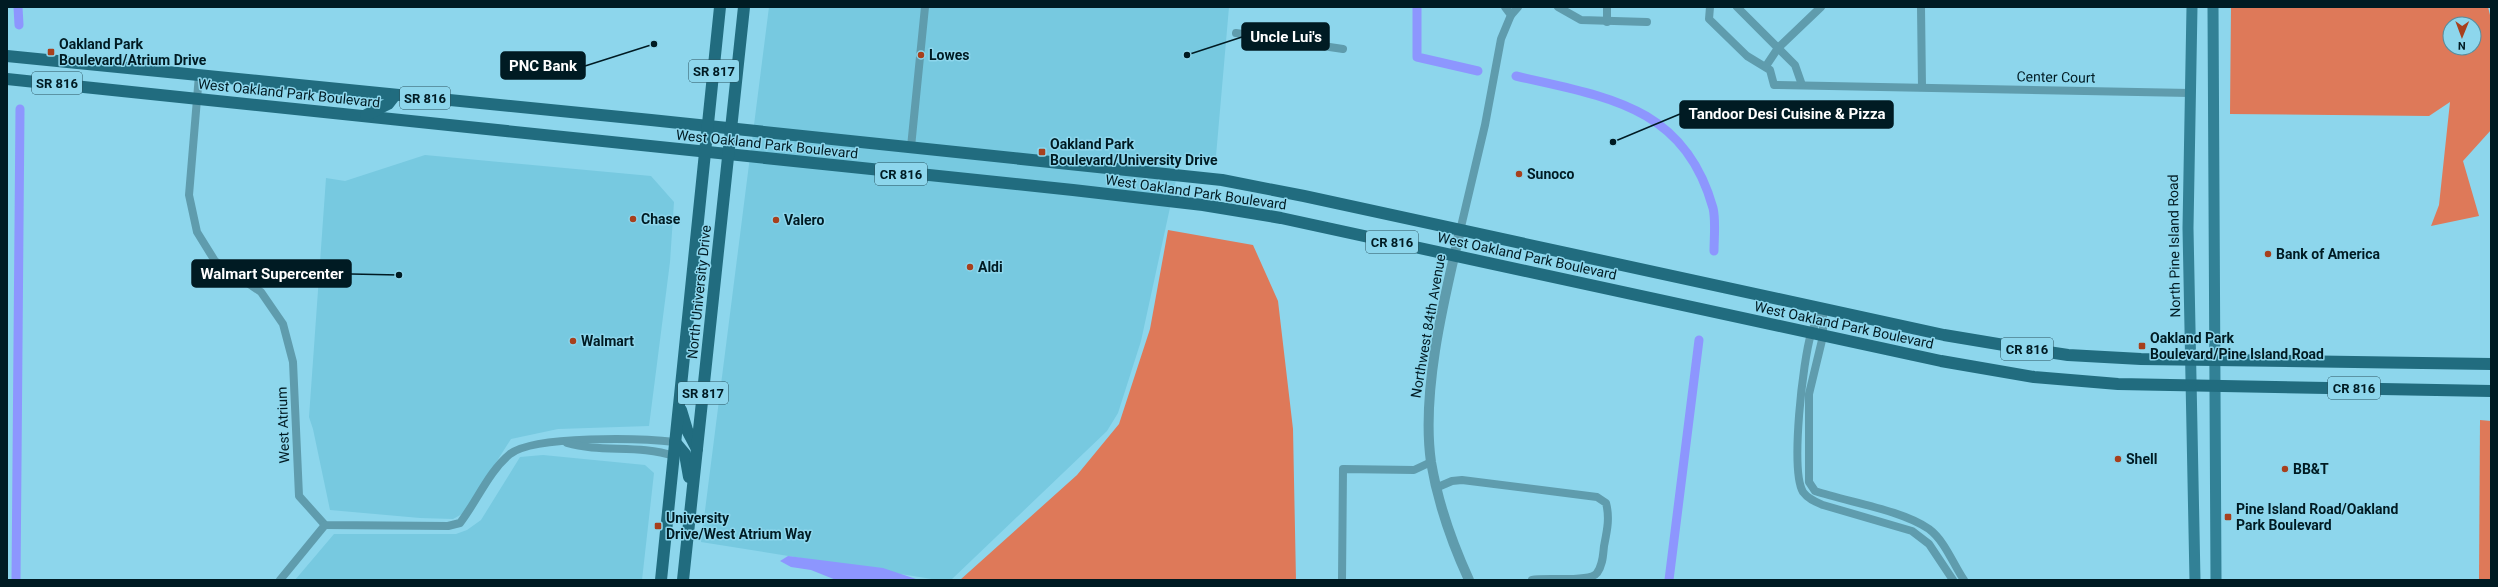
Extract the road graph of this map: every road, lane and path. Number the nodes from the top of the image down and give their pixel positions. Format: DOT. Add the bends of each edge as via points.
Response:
graph roads {
  1 [pos="720,7"];
  2 [pos="744,7"];
  3 [pos="925,7"];
  4 [pos="1505,7"];
  5 [pos="1518,7"];
  6 [pos="1558,7"];
  7 [pos="1607,7"];
  8 [pos="1710,7"];
  9 [pos="1736,7"];
  10 [pos="1821,7"];
  11 [pos="1921,7"];
  12 [pos="2192,7"];
  13 [pos="2213,7"];
  14 [pos="1511,15"];
  15 [pos="1607,22"];
  16 [pos="1647,22"];
  17 [pos="1236,33"];
  18 [pos="1778,48"];
  19 [pos="1343,49"];
  20 [pos="7,56"];
  21 [pos="1766,66"];
  22 [pos="200,75"];
  23 [pos="7,79"];
  24 [pos="1802,86"];
  25 [pos="1922,87"];
  26 [pos="2190,93"];
  27 [pos="395,95"];
  28 [pos="197,98"];
  29 [pos="365,115"];
  30 [pos="708,127"];
  31 [pos="732,129"];
  32 [pos="911,147"];
  33 [pos="706,152"];
  34 [pos="730,155"];
  35 [pos="1460,231"];
  36 [pos="1454,255"];
  37 [pos="1823,309"];
  38 [pos="1817,335"];
  39 [pos="2216,360"];
  40 [pos="2192,361"];
  41 [pos="2491,364"];
  42 [pos="2192,385"];
  43 [pos="2216,385"];
  44 [pos="2491,391"];
  45 [pos="679,403"];
  46 [pos="566,442"];
  47 [pos="675,442"];
  48 [pos="697,449"];
  49 [pos="674,456"];
  50 [pos="1431,462"];
  51 [pos="1438,487"];
  52 [pos="1832,496"];
  53 [pos="691,502"];
  54 [pos="1814,502"];
  55 [pos="326,524"];
  56 [pos="280,580"];
  57 [pos="661,580"];
  58 [pos="683,580"];
  59 [pos="1342,580"];
  60 [pos="1469,580"];
  61 [pos="1532,580"];
  62 [pos="1953,580"];
  63 [pos="1964,580"];
  64 [pos="2195,580"];
  65 [pos="2216,580"];
  1 -- 30 [label="main road, North University Drive / SR 817"];
  2 -- 31 [label="main road, North University Drive / SR 817"];
  3 -- 32 [label="street"];
  4 -- 14 [label="street"];
  5 -- 14 [label="street, Northwest 84th Avenue"];
  6 -- 15 [label="street" via="1581,20"];
  7 -- 15 [label="street"];
  8 -- 21 [label="street" via="1709,19 1747,56"];
  9 -- 18 [label="street"];
  10 -- 18 [label="street"];
  11 -- 25 [label="street"];
  12 -- 26 [label="main road, North Pine Island Road"];
  13 -- 39 [label="main road"];
  14 -- 35 [label="street, Northwest 84th Avenue" via="1501,39 1485,125"];
  15 -- 16 [label="street"];
  17 -- 19 [label="street"];
  18 -- 21 [label="street"];
  18 -- 24 [label="street" via="1795,65"];
  20 -- 22 [label="main road, West Oakland Park Boulevard / SR 816"];
  21 -- 24 [label="street, Center Court" via="1770,70 1774,85"];
  22 -- 27 [label="main road, West Oakland Park Boulevard / SR 816"];
  22 -- 28 [label="street, West Atrium"];
  23 -- 28 [label="main road, West Oakland Park Boulevard / SR 816"];
  24 -- 25 [label="street, Center Court"];
  25 -- 26 [label="street, Center Court"];
  26 -- 40 [label="main road, North Pine Island Road" via="2188,228"];
  27 -- 29 [label="main road" via="388,104"];
  27 -- 30 [label="main road, West Oakland Park Boulevard / SR 816"];
  28 -- 29 [label="main road, West Oakland Park Boulevard / SR 816"];
  28 -- 55 [label="street, West Atrium" via="189,195 197,232 215,261 261,292 283,324 293,362 298,496"];
  29 -- 33 [label="main road, West Oakland Park Boulevard / SR 816"];
  30 -- 31 [label="main road, West Oakland Park Boulevard / SR 816"];
  30 -- 33 [label="main road, North University Drive / SR 817"];
  31 -- 32 [label="main road, West Oakland Park Boulevard / CR 816"];
  31 -- 34 [label="main road, North University Drive / SR 817"];
  32 -- 35 [label="main road, West Oakland Park Boulevard / CR 816" via="1222,180"];
  33 -- 34 [label="main road, West Oakland Park Boulevard / SR 816"];
  33 -- 45 [label="main road, North University Drive / SR 817"];
  34 -- 36 [label="main road, West Oakland Park Boulevard / CR 816" via="1203,205 1281,218"];
  34 -- 48 [label="main road, North University Drive / SR 817"];
  35 -- 36 [label="street, Northwest 84th Avenue"];
  35 -- 37 [label="main road, West Oakland Park Boulevard / CR 816"];
  36 -- 38 [label="main road, West Oakland Park Boulevard / CR 816"];
  36 -- 50 [label="street, Northwest 84th Avenue" via="1428,412"];
  37 -- 38 [label="street"];
  37 -- 40 [label="main road, West Oakland Park Boulevard / CR 816" via="2028,350 2117,358"];
  38 -- 42 [label="main road, West Oakland Park Boulevard / CR 816" via="2034,377 2118,384"];
  38 -- 52 [label="street" via="1809,394 1809,482 1815,491"];
  38 -- 54 [label="street" via="1799,393 1800,482 1803,492"];
  39 -- 40 [label="main road, West Oakland Park Boulevard / CR 816"];
  39 -- 41 [label="main road, West Oakland Park Boulevard / CR 816"];
  39 -- 43 [label="main road"];
  40 -- 42 [label="main road, North Pine Island Road"];
  42 -- 43 [label="main road, West Oakland Park Boulevard / CR 816"];
  42 -- 64 [label="main road, North Pine Island Road"];
  43 -- 44 [label="main road, West Oakland Park Boulevard / CR 816"];
  43 -- 65 [label="main road"];
  45 -- 47 [label="main road, North University Drive / SR 817"];
  45 -- 48 [label="main road" via="687,430"];
  46 -- 47 [label="street" via="582,439"];
  46 -- 49 [label="street" via="581,447 660,451"];
  46 -- 55 [label="street" via="532,445 511,454 493,473 460,523 448,526"];
  47 -- 49 [label="main road, North University Drive / SR 817"];
  47 -- 53 [label="main road" via="685,454 688,463"];
  48 -- 53 [label="main road, North University Drive / SR 817"];
  49 -- 57 [label="main road, North University Drive / SR 817"];
  50 -- 51 [label="street, Northwest 84th Avenue"];
  50 -- 59 [label="street" via="1414,470 1344,469"];
  51 -- 60 [label="street, Northwest 84th Avenue" via="1452,542"];
  51 -- 61 [label="street" via="1462,480 1597,497 1606,504 1609,516 1601,566 1596,574 1589,579"];
  52 -- 54 [label="street"];
  52 -- 63 [label="street" via="1904,517 1929,530 1943,546"];
  53 -- 58 [label="main road, North University Drive / SR 817"];
  54 -- 62 [label="street" via="1912,532 1929,544"];
  55 -- 56 [label="street"];
}
